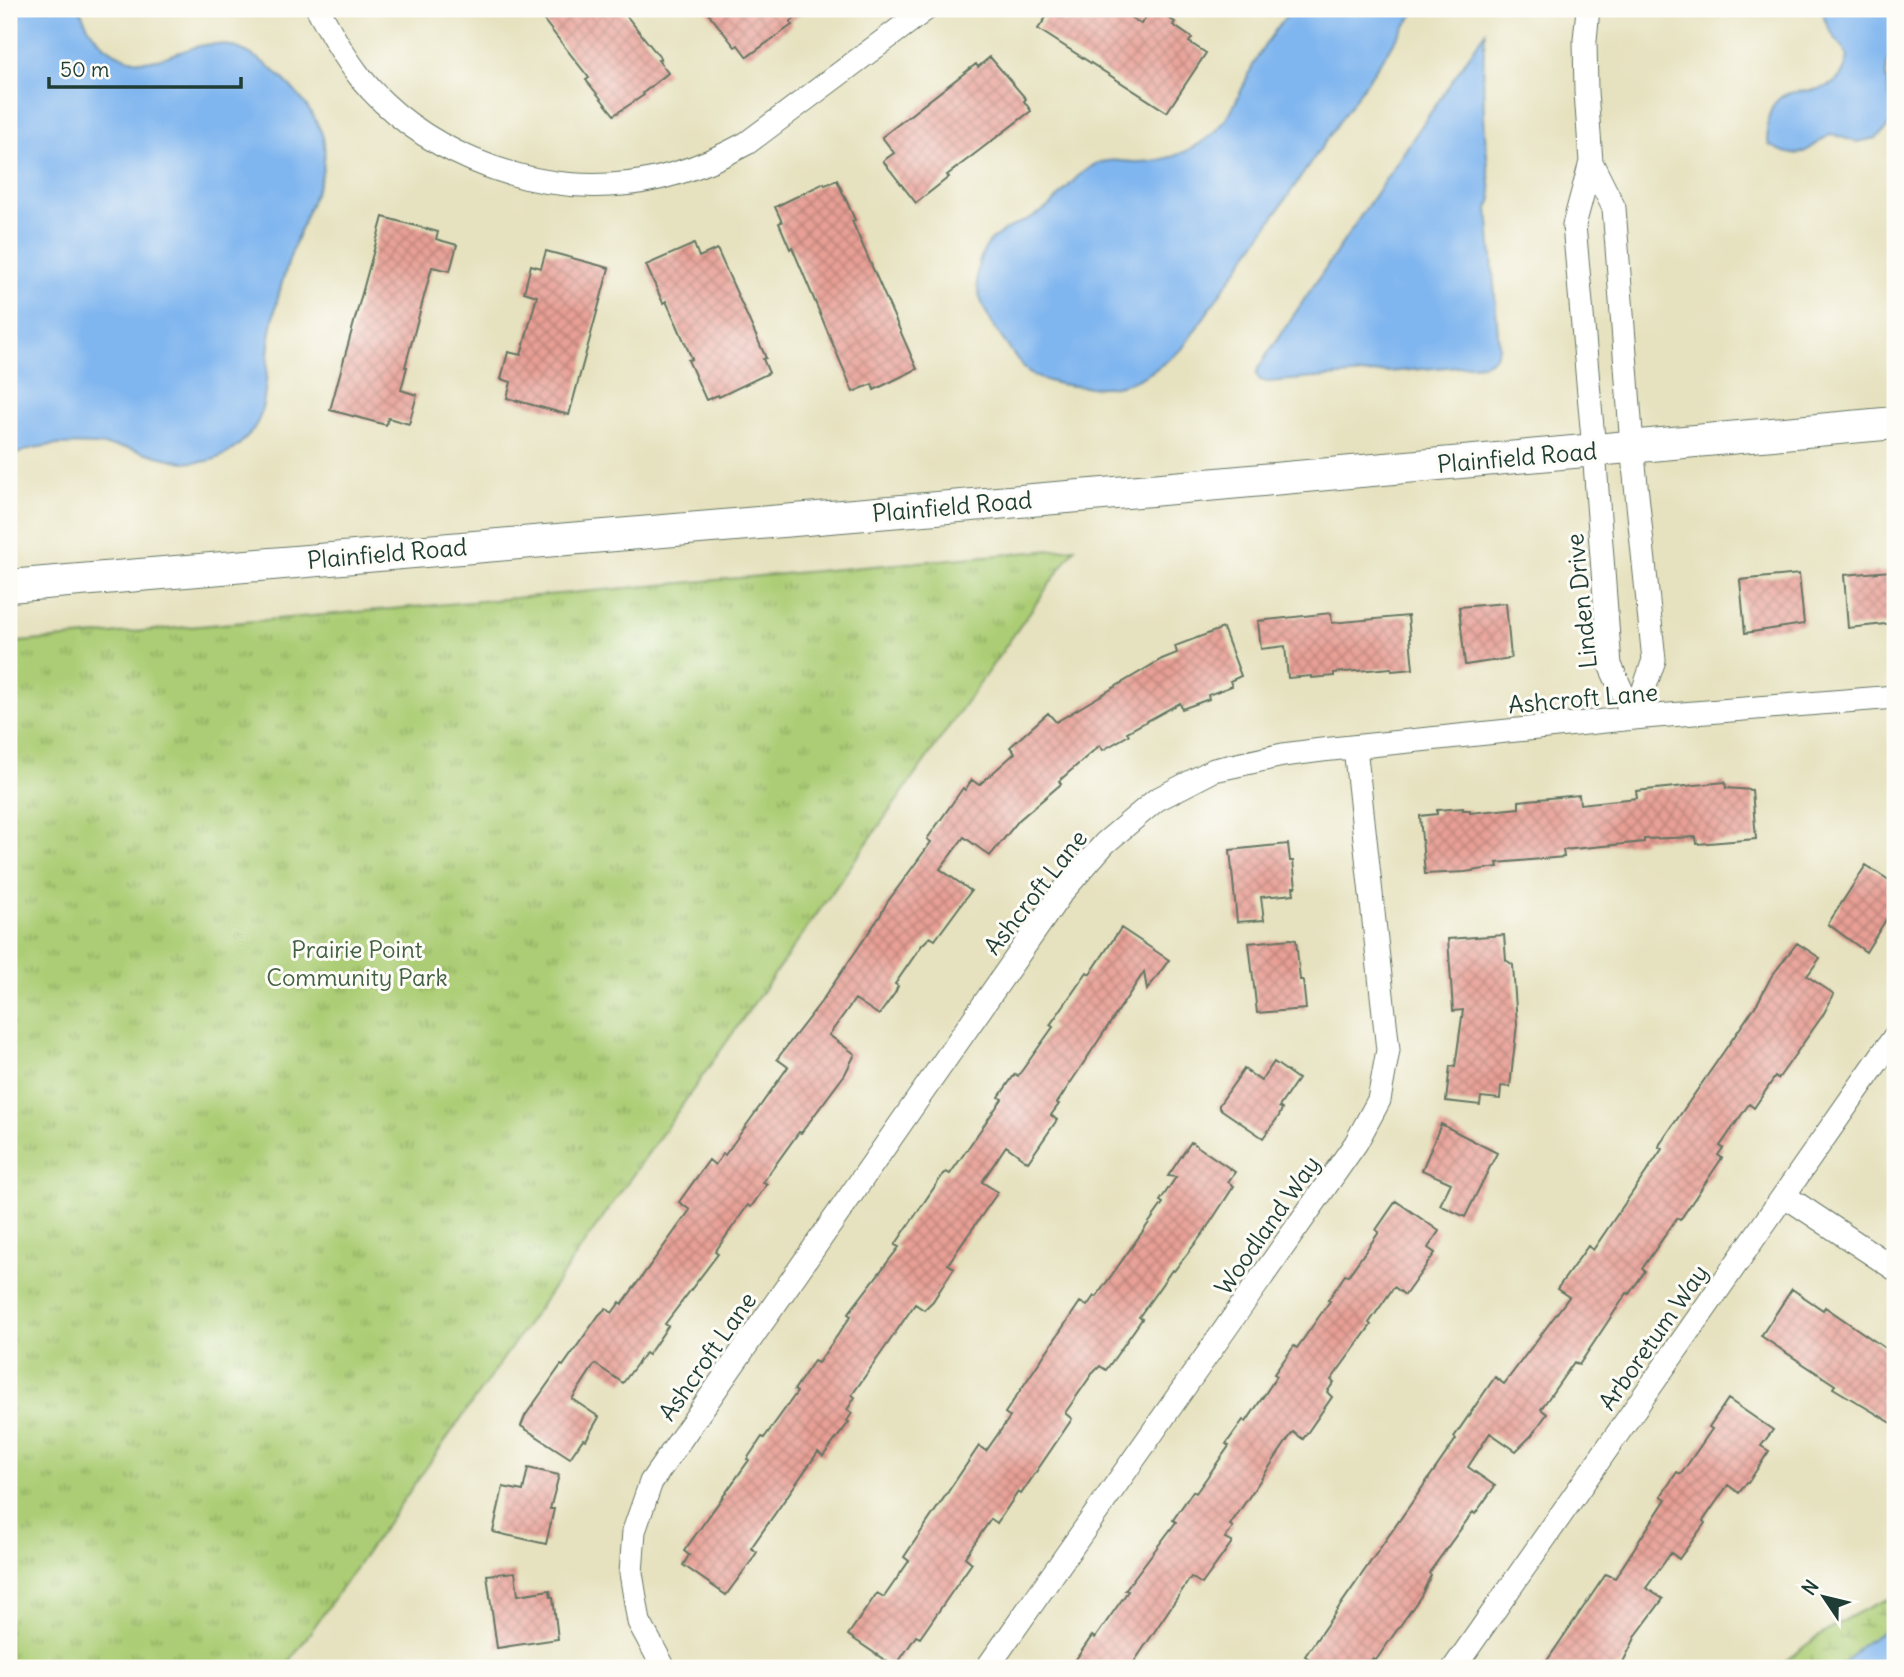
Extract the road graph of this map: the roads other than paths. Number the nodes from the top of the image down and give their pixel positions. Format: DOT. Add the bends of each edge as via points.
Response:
graph roads {
  1 [pos="318,9"];
  2 [pos="926,9"];
  3 [pos="1588,9"];
  4 [pos="1591,162"];
  5 [pos="1895,423"];
  6 [pos="1632,446"];
  7 [pos="1594,450"];
  8 [pos="9,586"];
  9 [pos="1895,697"];
  10 [pos="1634,718"];
  11 [pos="1355,747"];
  12 [pos="1895,1036"];
  13 [pos="1785,1196"];
  14 [pos="1895,1269"];
  15 [pos="664,1668"];
  16 [pos="988,1668"];
  17 [pos="1454,1668"];
  1 -- 2 [label="street" via="361,78 394,111 432,138 513,175 610,185 659,178 715,161 747,143"];
  3 -- 4 [label="street, Linden Drive" via="1586,92"];
  4 -- 6 [label="street, Linden Drive" via="1614,208"];
  4 -- 7 [label="street, Linden Drive" via="1574,225"];
  5 -- 6 [label="main road, Plainfield Road"];
  6 -- 7 [label="main road, Plainfield Road"];
  6 -- 10 [label="street, Linden Drive" via="1654,660"];
  7 -- 8 [label="main road, Plainfield Road"];
  7 -- 10 [label="street, Linden Drive" via="1610,665"];
  9 -- 10 [label="street, Ashcroft Lane"];
  10 -- 11 [label="street, Ashcroft Lane"];
  11 -- 15 [label="street, Ashcroft Lane" via="1283,755 1214,770 1156,800 1105,843 1062,892 651,1482 634,1531 631,1573 639,1622"];
  11 -- 16 [label="street, Woodland Way" via="1388,1050 1378,1100 1356,1143"];
  12 -- 13 [label="street, Arboretum Way"];
  13 -- 14 [label="street"];
  13 -- 17 [label="street, Arboretum Way"];
}
